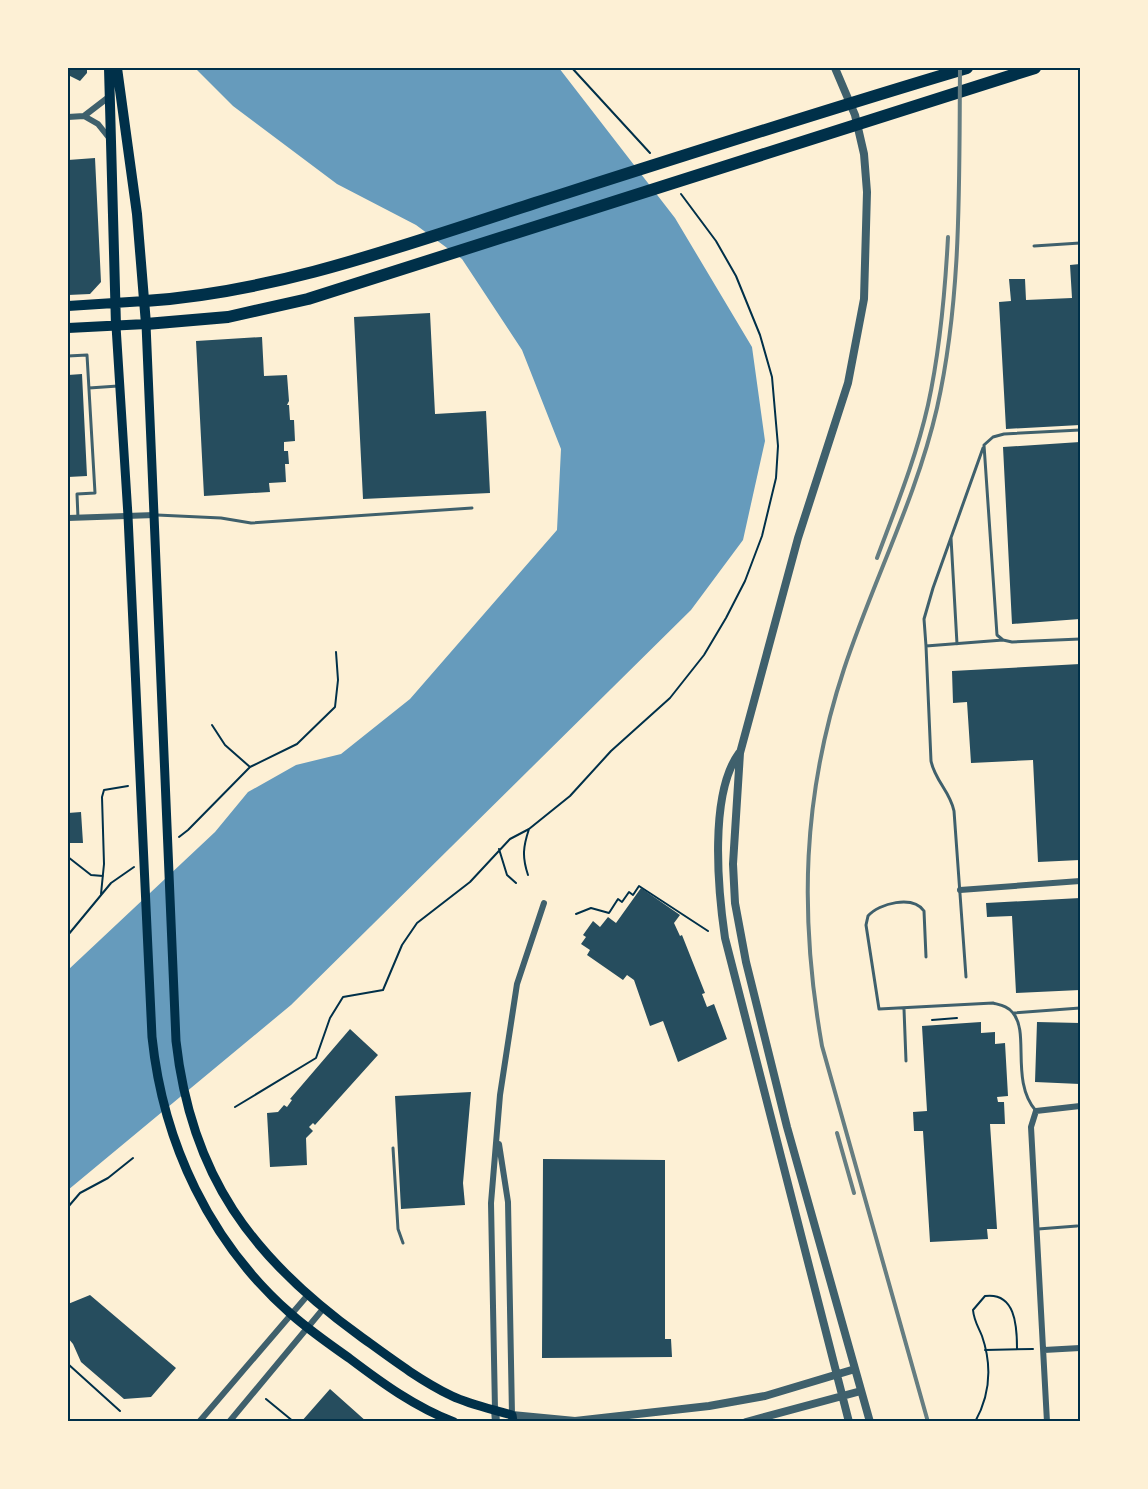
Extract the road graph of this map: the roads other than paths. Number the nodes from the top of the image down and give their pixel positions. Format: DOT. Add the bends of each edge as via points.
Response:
graph roads {
  1 [pos="110,68"];
  2 [pos="117,68"];
  3 [pos="835,68"];
  4 [pos="967,68"];
  5 [pos="1035,68"];
  6 [pos="110,96"];
  7 [pos="84,116"];
  8 [pos="68,117"];
  9 [pos="111,140"];
  10 [pos="1080,243"];
  11 [pos="1034,246"];
  12 [pos="145,301"];
  13 [pos="114,303"];
  14 [pos="68,306"];
  15 [pos="146,324"];
  16 [pos="116,326"];
  17 [pos="68,328"];
  18 [pos="68,356"];
  19 [pos="119,386"];
  20 [pos="89,388"];
  21 [pos="1080,430"];
  22 [pos="984,446"];
  23 [pos="472,508"];
  24 [pos="156,515"];
  25 [pos="128,516"];
  26 [pos="68,518"];
  27 [pos="78,518"];
  28 [pos="951,535"];
  29 [pos="1080,639"];
  30 [pos="1002,640"];
  31 [pos="957,644"];
  32 [pos="926,646"];
  33 [pos="740,753"];
  34 [pos="1080,881"];
  35 [pos="960,890"];
  36 [pos="544,903"];
  37 [pos="926,957"];
  38 [pos="966,977"];
  39 [pos="1080,1008"];
  40 [pos="904,1009"];
  41 [pos="1014,1013"];
  42 [pos="906,1062"];
  43 [pos="1080,1106"];
  44 [pos="1036,1111"];
  45 [pos="498,1135"];
  46 [pos="393,1148"];
  47 [pos="1077,1226"];
  48 [pos="1036,1229"];
  49 [pos="403,1243"];
  50 [pos="307,1296"];
  51 [pos="323,1310"];
  52 [pos="292,1315"];
  53 [pos="308,1328"];
  54 [pos="1080,1347"];
  55 [pos="1044,1350"];
  56 [pos="855,1369"];
  57 [pos="836,1375"];
  58 [pos="861,1391"];
  59 [pos="842,1397"];
  60 [pos="495,1410"];
  61 [pos="513,1418"];
  62 [pos="199,1422"];
  63 [pos="229,1422"];
  64 [pos="453,1422"];
  65 [pos="496,1422"];
  66 [pos="746,1422"];
  67 [pos="849,1422"];
  68 [pos="870,1422"];
  69 [pos="1047,1422"];
  1 -- 6 [label="main road"];
  2 -- 12 [label="main road"];
  3 -- 33 [label="street" via="855,115 864,154 864,299 845,394 795,549"];
  4 -- 12 [label="highway" via="775,125 372,256 250,288"];
  5 -- 15 [label="highway" via="278,308 203,321"];
  6 -- 7 [label="street"];
  6 -- 9 [label="main road"];
  7 -- 8 [label="street"];
  7 -- 9 [label="street" via="98,124"];
  9 -- 13 [label="main road"];
  10 -- 11 [label="lane"];
  12 -- 13 [label="main road"];
  12 -- 15 [label="main road"];
  13 -- 14 [label="main road"];
  13 -- 16 [label="main road"];
  15 -- 16 [label="main road"];
  15 -- 24 [label="main road"];
  16 -- 17 [label="main road"];
  16 -- 19 [label="main road"];
  18 -- 20 [label="lane" via="87,356"];
  19 -- 20 [label="lane"];
  19 -- 25 [label="main road"];
  20 -- 27 [label="lane" via="95,493 77,494"];
  21 -- 22 [label="lane" via="1004,434 993,437"];
  22 -- 28 [label="lane"];
  22 -- 30 [label="lane" via="994,628"];
  23 -- 24 [label="lane" via="251,523"];
  24 -- 25 [label="street"];
  24 -- 50 [label="main road" via="176,1041 188,1110 225,1198 246,1230"];
  25 -- 27 [label="street"];
  25 -- 52 [label="main road" via="154,1060 164,1107 200,1201 248,1271"];
  26 -- 27 [label="street"];
  28 -- 31 [label="lane"];
  28 -- 32 [label="lane" via="924,619"];
  29 -- 30 [label="lane"];
  30 -- 31 [label="lane"];
  31 -- 32 [label="lane"];
  32 -- 35 [label="lane" via="931,761 933,774 947,790 954,812"];
  33 -- 56 [label="street" via="733,839 735,903 742,947"];
  33 -- 57 [label="street" via="730,771 720,822 719,880 725,938"];
  34 -- 35 [label="street"];
  35 -- 38 [label="lane"];
  36 -- 45 [label="street" via="526,951 510,1023"];
  37 -- 40 [label="lane" via="924,911 920,906 883,905 868,915 866,925 879,1009"];
  39 -- 41 [label="lane"];
  40 -- 41 [label="lane" via="993,1003"];
  40 -- 42 [label="lane"];
  41 -- 44 [label="lane" via="1023,1089"];
  43 -- 44 [label="street"];
  44 -- 48 [label="street" via="1031,1127"];
  45 -- 60 [label="street" via="491,1203"];
  45 -- 61 [label="street" via="508,1203"];
  46 -- 49 [label="lane" via="398,1229"];
  47 -- 48 [label="lane"];
  48 -- 55 [label="street"];
  50 -- 51 [label="main road"];
  50 -- 52 [label="street"];
  51 -- 53 [label="street"];
  51 -- 60 [label="main road" via="427,1382 452,1396"];
  52 -- 53 [label="main road"];
  52 -- 62 [label="street"];
  53 -- 63 [label="street"];
  53 -- 64 [label="main road" via="413,1403"];
  54 -- 55 [label="street"];
  55 -- 69 [label="street"];
  56 -- 57 [label="street"];
  56 -- 58 [label="street"];
  57 -- 59 [label="street"];
  57 -- 61 [label="street" via="740,1401 614,1418"];
  58 -- 59 [label="street"];
  58 -- 68 [label="street"];
  59 -- 66 [label="street"];
  59 -- 67 [label="street"];
  60 -- 61 [label="main road"];
  60 -- 65 [label="street"];
}
